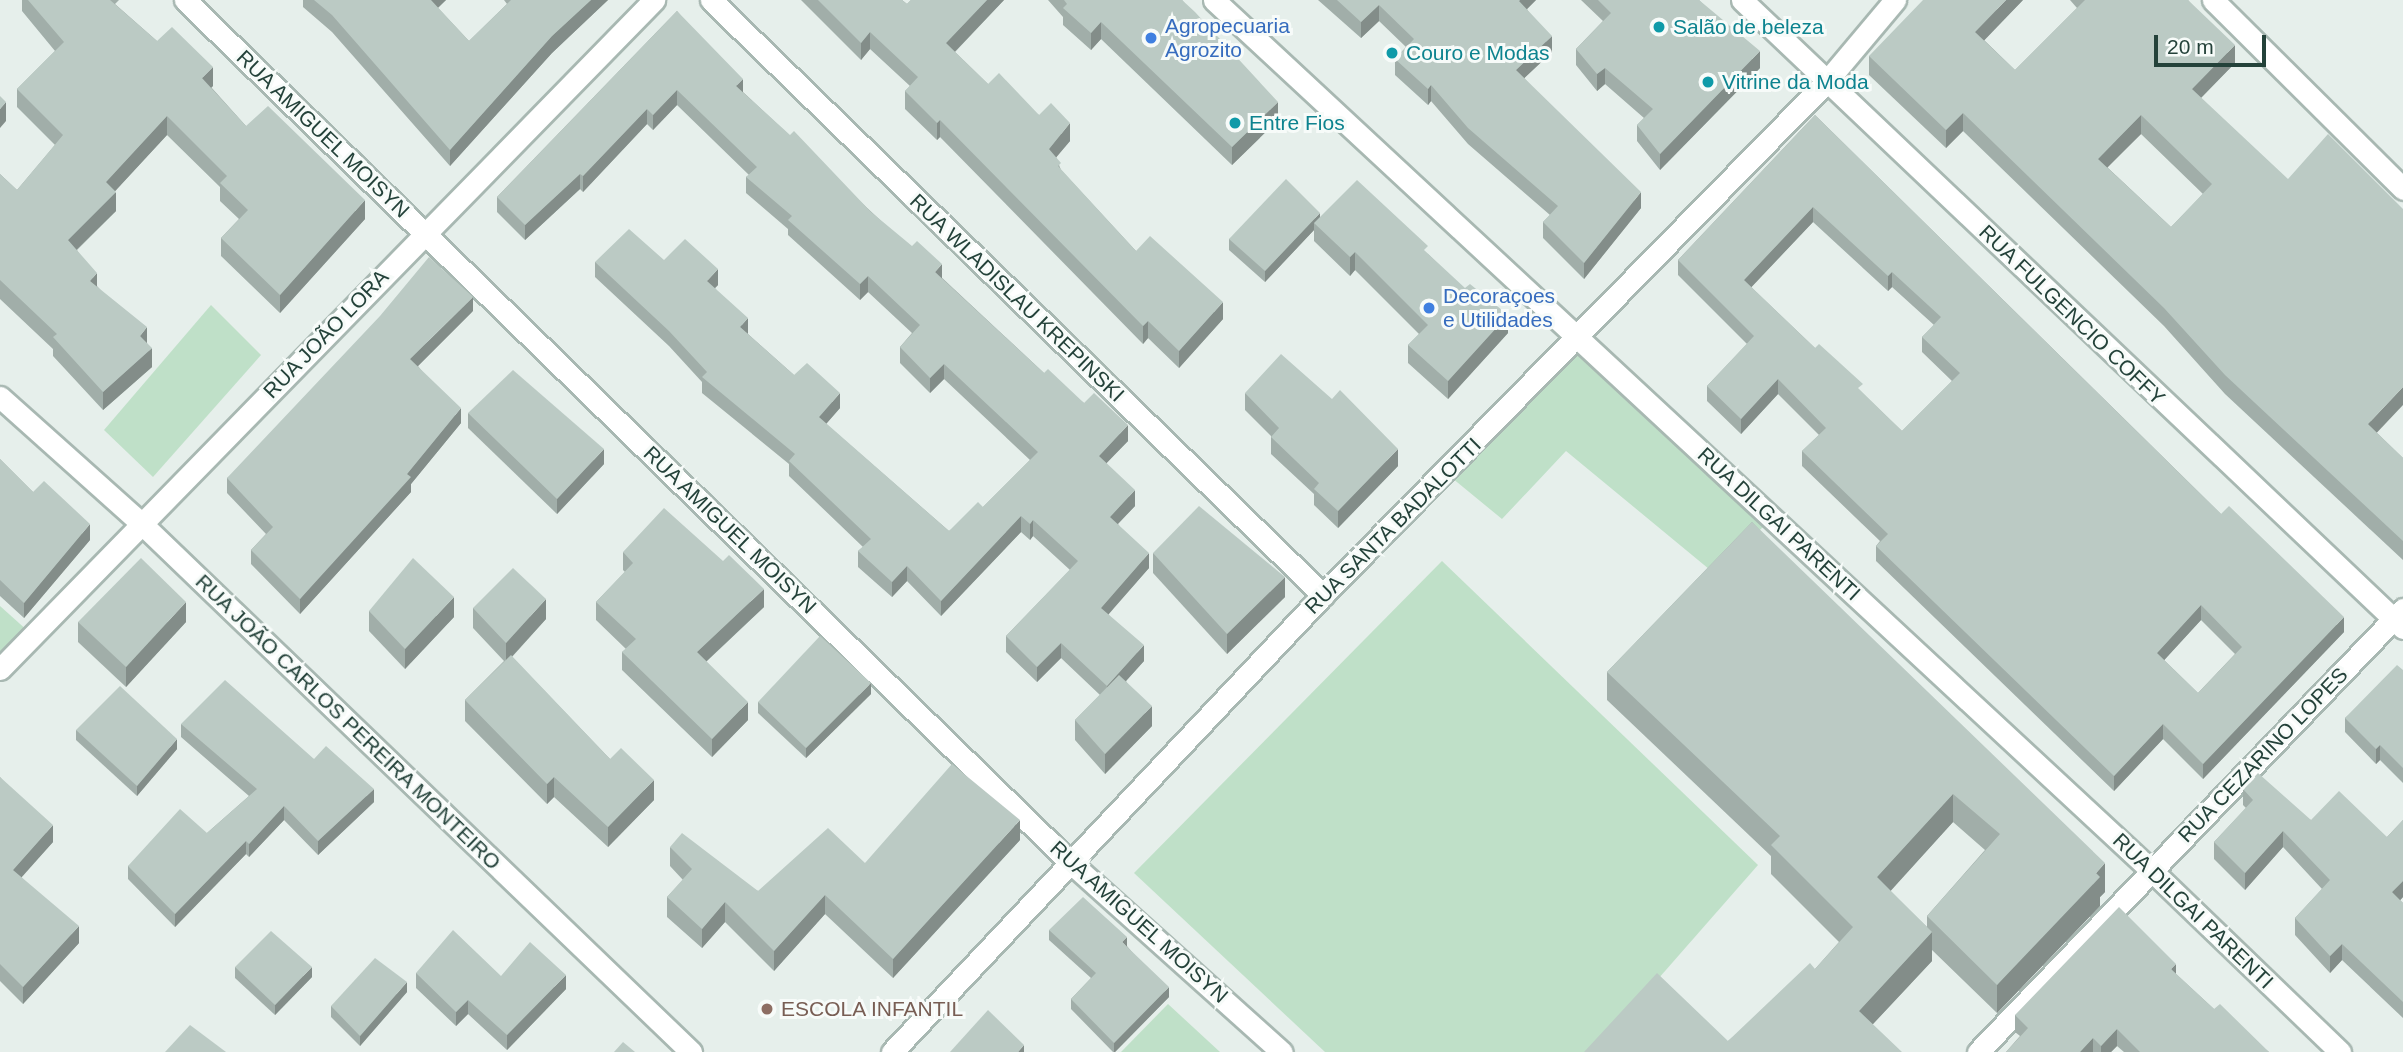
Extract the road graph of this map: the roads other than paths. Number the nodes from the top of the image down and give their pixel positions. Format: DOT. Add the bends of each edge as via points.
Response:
graph roads {
  1 [pos="185,0"];
  2 [pos="654,0"];
  3 [pos="711,0"];
  4 [pos="1214,0"];
  5 [pos="1742,0"];
  6 [pos="1895,0"];
  7 [pos="2213,0"];
  8 [pos="1827,81"];
  9 [pos="2403,189"];
  10 [pos="424,232"];
  11 [pos="1579,339"];
  12 [pos="0,397"];
  13 [pos="142,524"];
  14 [pos="1323,596"];
  15 [pos="2400,619"];
  16 [pos="0,669"];
  17 [pos="1071,863"];
  18 [pos="2152,871"];
  19 [pos="691,1052"];
  20 [pos="892,1052"];
  21 [pos="1282,1052"];
  22 [pos="1978,1052"];
  23 [pos="2340,1052"];
  1 -- 10 [label="street, RUA AMIGUEL MOISYN"];
  2 -- 10 [label="street, RUA JOÃO LORA"];
  3 -- 14 [label="street, RUA WLADISLAU KREPINSKI"];
  4 -- 11 [label="street, RUA DILGAI PARENTI"];
  5 -- 8 [label="street, RUA FULGENCIO COFFY"];
  6 -- 8 [label="street, RUA SANTA BADALOTTI"];
  7 -- 9 [label="street"];
  8 -- 11 [label="street, RUA SANTA BADALOTTI"];
  8 -- 15 [label="street, RUA FULGENCIO COFFY"];
  10 -- 13 [label="street, RUA JOÃO LORA"];
  10 -- 17 [label="street, RUA AMIGUEL MOISYN"];
  11 -- 14 [label="street, RUA SANTA BADALOTTI"];
  11 -- 18 [label="street, RUA DILGAI PARENTI"];
  12 -- 13 [label="street, RUA JOÃO CARLOS PEREIRA MONTEIRO"];
  13 -- 16 [label="street, RUA JOÃO LORA"];
  13 -- 19 [label="street, RUA JOÃO CARLOS PEREIRA MONTEIRO"];
  14 -- 17 [label="street, RUA SANTA BADALOTTI"];
  15 -- 18 [label="street, RUA CEZARINO LOPES"];
  17 -- 20 [label="street, RUA SANTA BADALOTTI"];
  17 -- 21 [label="street, RUA AMIGUEL MOISYN"];
  18 -- 22 [label="street, RUA CEZARINO LOPES"];
  18 -- 23 [label="street, RUA DILGAI PARENTI"];
}
